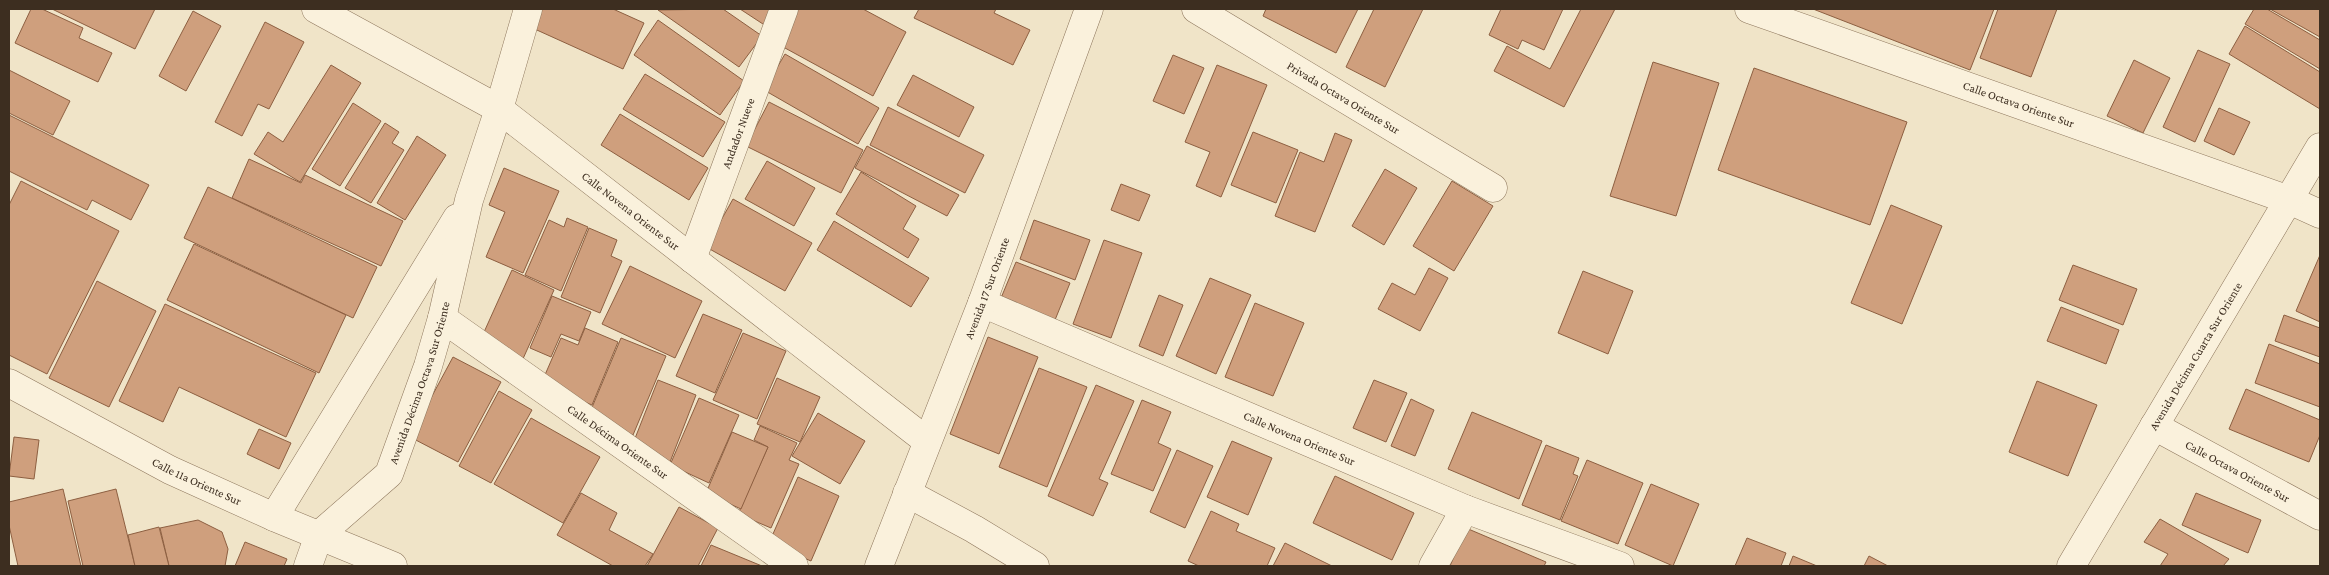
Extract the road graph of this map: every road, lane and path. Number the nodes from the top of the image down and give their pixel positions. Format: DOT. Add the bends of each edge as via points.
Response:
graph roads {
  1 [pos="316,9"];
  2 [pos="528,9"];
  3 [pos="784,9"];
  4 [pos="1089,9"];
  5 [pos="1196,9"];
  6 [pos="1748,9"];
  7 [pos="499,109"];
  8 [pos="2320,147"];
  9 [pos="1493,188"];
  10 [pos="469,200"];
  11 [pos="2289,200"];
  12 [pos="2320,214"];
  13 [pos="692,259"];
  14 [pos="982,302"];
  15 [pos="442,318"];
  16 [pos="9,383"];
  17 [pos="2154,426"];
  18 [pos="927,441"];
  19 [pos="907,493"];
  20 [pos="1465,509"];
  21 [pos="2320,516"];
  22 [pos="274,517"];
  23 [pos="319,535"];
  24 [pos="308,566"];
  25 [pos="393,566"];
  26 [pos="794,566"];
  27 [pos="879,566"];
  28 [pos="1035,566"];
  29 [pos="1432,566"];
  30 [pos="1620,566"];
  31 [pos="2071,566"];
  1 -- 7 [label="street, Calle Novena Oriente Sur"];
  2 -- 7 [label="street, Avenida Décima Octava Sur Oriente"];
  3 -- 13 [label="street, Andador Nueve"];
  4 -- 14 [label="street, Avenida 17 Sur Oriente"];
  5 -- 9 [label="street, Privada Octava Oriente Sur"];
  6 -- 11 [label="street, Calle Octava Oriente Sur"];
  7 -- 10 [label="street, Avenida Décima Octava Sur Oriente"];
  7 -- 13 [label="street, Calle Novena Oriente Sur"];
  8 -- 11 [label="street, Avenida Décima Cuarta Sur Oriente"];
  10 -- 15 [label="street, Avenida Décima Octava Sur Oriente"];
  10 -- 22 [label="street, Avenida Décima Octava Sur Oriente"];
  11 -- 12 [label="street"];
  11 -- 17 [label="street, Avenida Décima Cuarta Sur Oriente"];
  13 -- 18 [label="street, Calle Novena Oriente Sur"];
  14 -- 18 [label="street, Avenida 17 Sur Oriente"];
  14 -- 20 [label="street, Calle Novena Oriente Sur"];
  15 -- 23 [label="street, Avenida Décima Octava Sur Oriente" via="388,474"];
  15 -- 26 [label="street, Calle Décima Oriente Sur"];
  16 -- 22 [label="street, Calle 11a Oriente Sur" via="170,470"];
  17 -- 21 [label="street, Calle Octava Oriente Sur"];
  17 -- 31 [label="street, Avenida Décima Cuarta Sur Oriente"];
  18 -- 19 [label="street, Avenida 17 Sur Oriente"];
  19 -- 27 [label="street, Avenida 17 Sur Oriente"];
  19 -- 28 [label="street"];
  20 -- 29 [label="street"];
  20 -- 30 [label="street, Calle Novena Oriente Sur"];
  22 -- 23 [label="street, Calle 11a Oriente Sur"];
  23 -- 24 [label="street"];
  23 -- 25 [label="street, Calle 11a Oriente Sur"];
}
